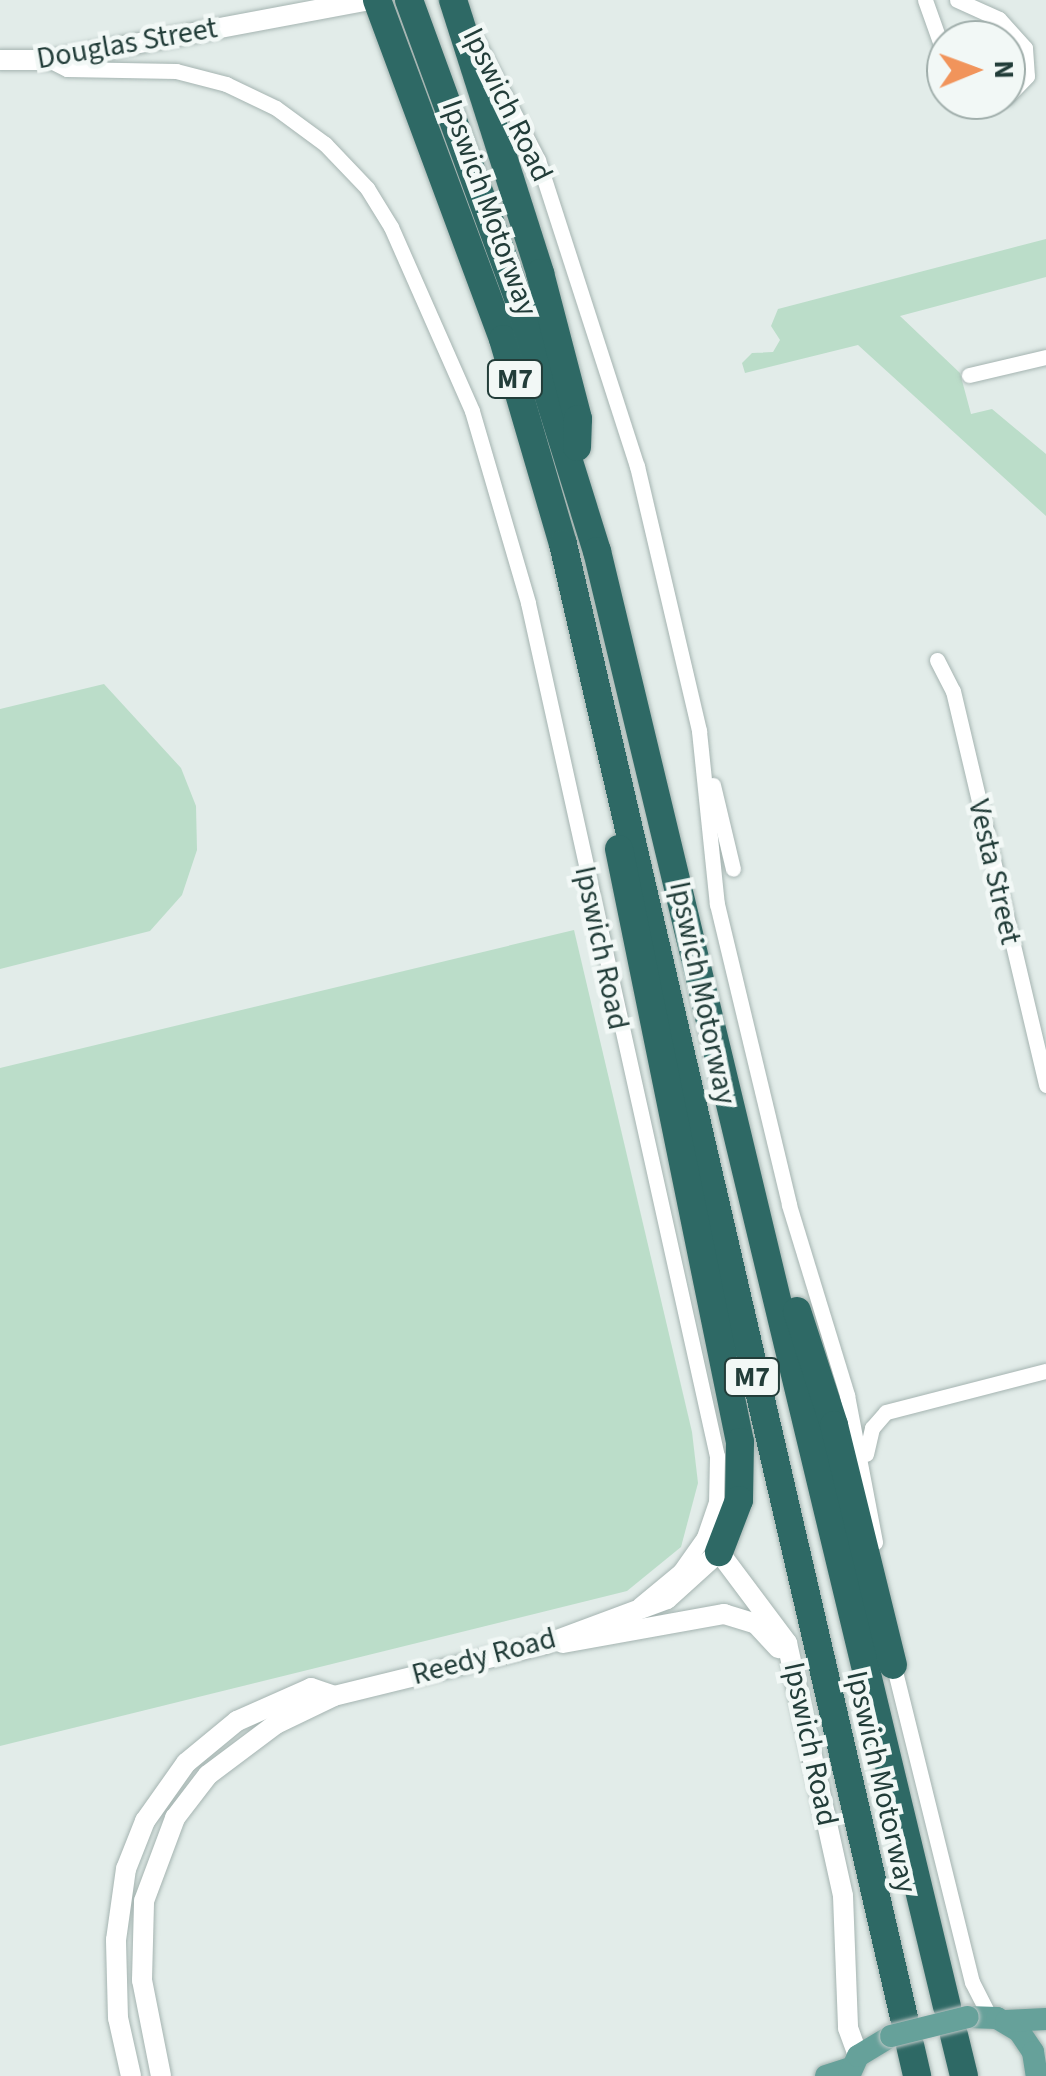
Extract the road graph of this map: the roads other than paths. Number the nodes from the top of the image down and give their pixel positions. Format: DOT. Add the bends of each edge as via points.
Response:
graph roads {
  1 [pos="300,0"];
  2 [pos="374,0"];
  3 [pos="409,0"];
  4 [pos="957,0"];
  5 [pos="458,10"];
  6 [pos="1000,20"];
  7 [pos="1026,48"];
  8 [pos="0,49"];
  9 [pos="0,60"];
  10 [pos="49,60"];
  11 [pos="1026,77"];
  12 [pos="1046,356"];
  13 [pos="970,375"];
  14 [pos="576,479"];
  15 [pos="937,660"];
  16 [pos="696,714"];
  17 [pos="610,734"];
  18 [pos="733,869"];
  19 [pos="1046,1084"];
  20 [pos="777,1294"];
  21 [pos="1046,1371"];
  22 [pos="866,1478"];
  23 [pos="713,1541"];
  24 [pos="546,1644"];
  25 [pos="892,1665"];
  26 [pos="794,1681"];
  27 [pos="334,1696"];
  28 [pos="973,2019"];
  29 [pos="1046,2019"];
  30 [pos="902,2033"];
  31 [pos="852,2067"];
  32 [pos="131,2076"];
  33 [pos="161,2076"];
  34 [pos="826,2076"];
  35 [pos="918,2076"];
  36 [pos="964,2076"];
  37 [pos="1037,2076"];
  1 -- 8 [label="main road, Douglas Street" via="82,42"];
  2 -- 10 [label="main road, Douglas Street"];
  2 -- 17 [label="highway, Ipswich Motorway / M7" via="508,357"];
  3 -- 14 [label="highway, Ipswich Motorway / M7"];
  4 -- 6 [label="street"];
  5 -- 14 [label="highway" via="570,385 578,419"];
  5 -- 16 [label="street, Ipswich Road" via="522,124 556,210 637,466"];
  7 -- 11 [label="street"];
  9 -- 10 [label="main road, Douglas Street"];
  10 -- 23 [label="street, Ipswich Road" via="67,69 144,67 202,77 300,123 367,188 441,330 494,474 528,603 625,1067 708,1414 718,1484"];
  12 -- 13 [label="street"];
  14 -- 20 [label="highway, Ipswich Motorway / M7"];
  15 -- 19 [label="street, Vesta Street" via="952,691"];
  16 -- 18 [label="street"];
  16 -- 22 [label="street, Ipswich Road" via="719,916 786,1192"];
  17 -- 23 [label="highway" via="606,785 740,1442 741,1491"];
  17 -- 30 [label="highway, Ipswich Motorway / M7"];
  20 -- 25 [label="highway" via="799,1312"];
  20 -- 28 [label="highway, Ipswich Motorway / M7"];
  21 -- 22 [label="street" via="878,1418 866,1449"];
  22 -- 25 [label="street, Ipswich Road"];
  23 -- 24 [label="main road, Reedy Road" via="676,1595"];
  23 -- 26 [label="main road, Ipswich Road" via="782,1632"];
  24 -- 26 [label="main road" via="612,1639 730,1614 769,1634"];
  24 -- 27 [label="main road, Reedy Road"];
  25 -- 28 [label="street, Ipswich Road" via="972,1982"];
  26 -- 31 [label="main road, Ipswich Road" via="843,1896"];
  27 -- 32 [label="main road, Reedy Road" via="311,1688 237,1721 186,1763 145,1821 126,1868 116,1940 118,2018"];
  27 -- 33 [label="main road, Reedy Road" via="229,1756 192,1794 161,1846 144,1900 140,1959"];
  28 -- 29 [label="main road"];
  28 -- 30 [label="main road, bridge"];
  28 -- 36 [label="highway, Ipswich Motorway / M7"];
  28 -- 37 [label="main road" via="1034,2052"];
  30 -- 31 [label="main road"];
  30 -- 35 [label="highway, Ipswich Motorway / M7"];
  31 -- 34 [label="main road"];
}
